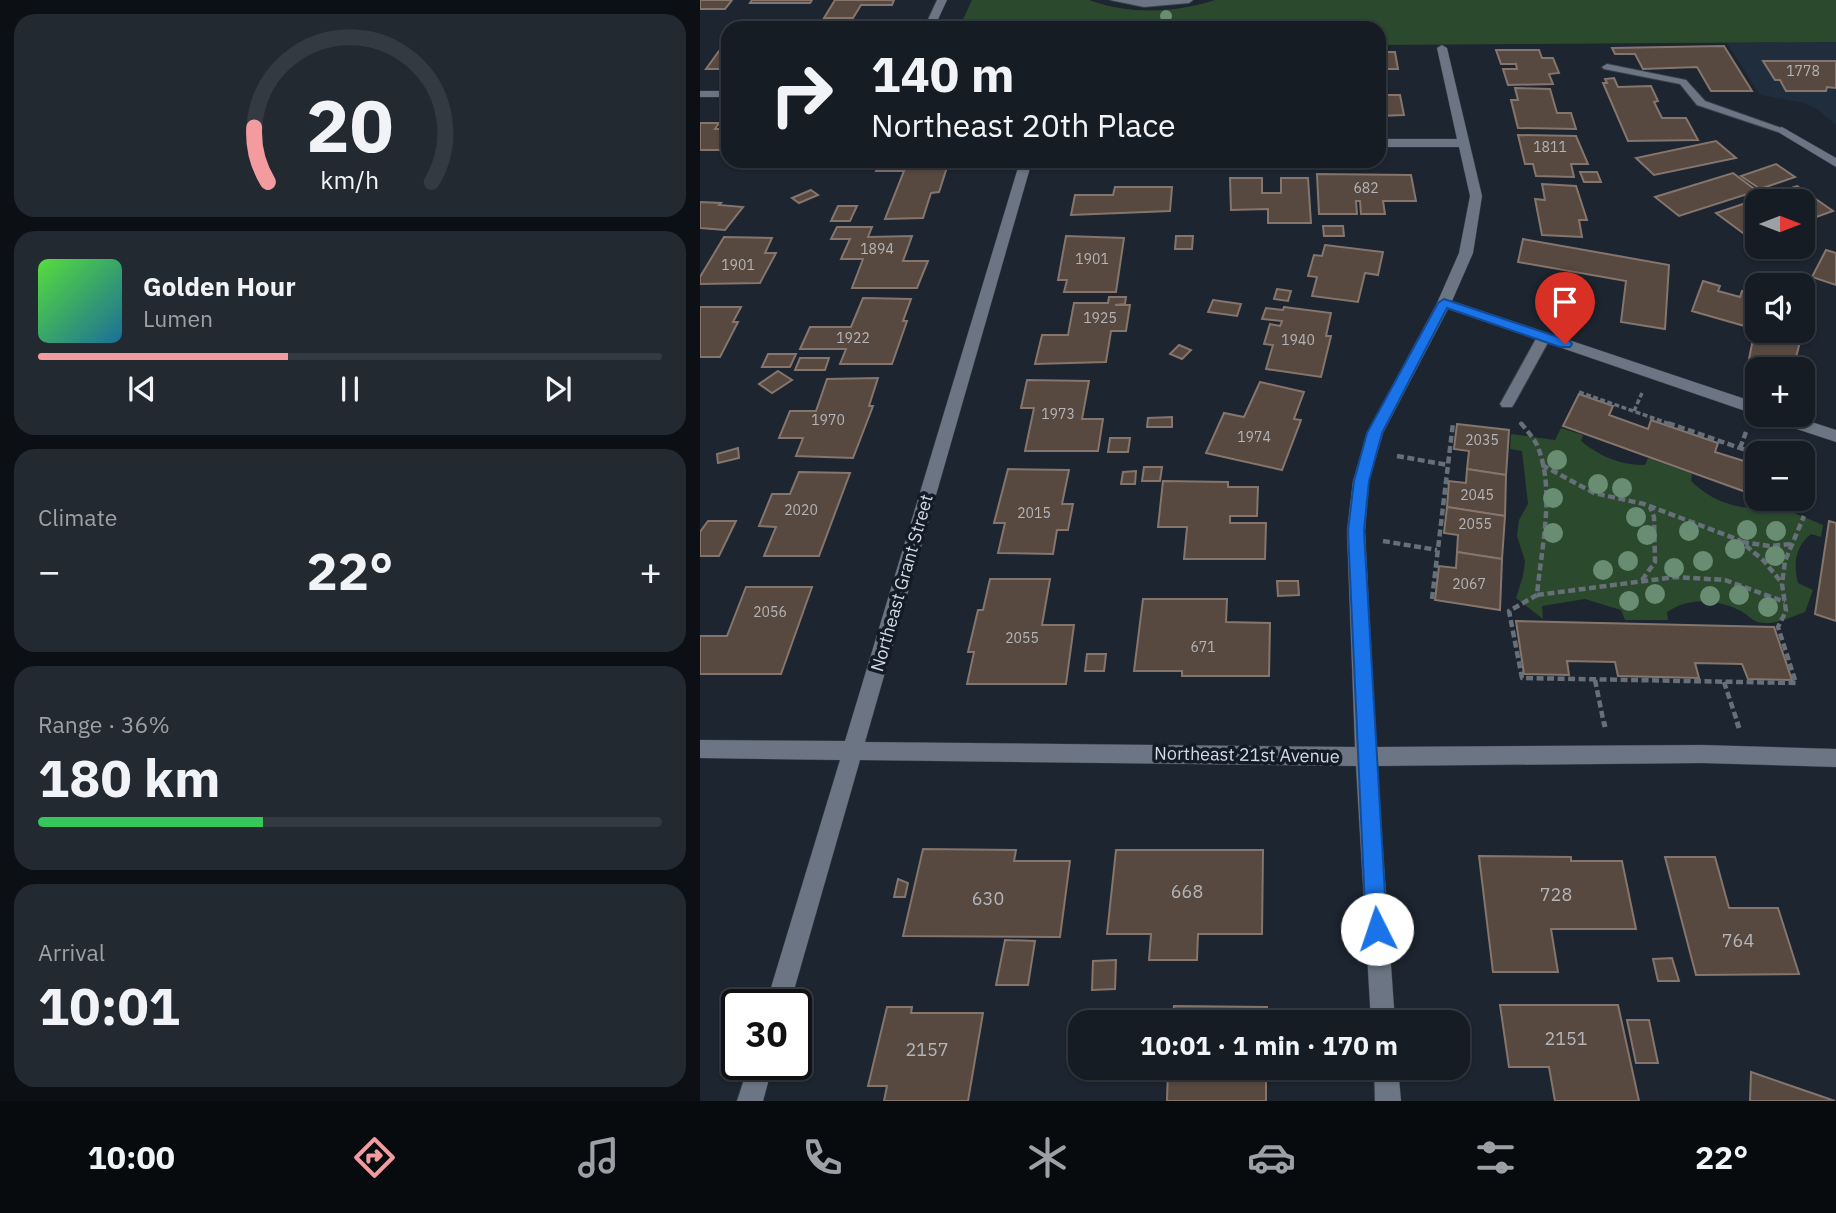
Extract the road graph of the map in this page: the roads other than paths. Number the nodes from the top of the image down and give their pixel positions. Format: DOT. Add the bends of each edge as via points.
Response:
graph roads {
  1 [pos="942,0"];
  2 [pos="1114,0"];
  3 [pos="1189,0"];
  4 [pos="932,21"];
  5 [pos="1442,48"];
  6 [pos="1607,67"];
  7 [pos="700,94"];
  8 [pos="721,94"];
  9 [pos="1782,130"];
  10 [pos="1386,143"];
  11 [pos="1464,143"];
  12 [pos="1836,163"];
  13 [pos="1024,168"];
  14 [pos="1444,303"];
  15 [pos="1544,337"];
  16 [pos="1507,404"];
  17 [pos="1745,405"];
  18 [pos="1809,427"];
  19 [pos="1836,436"];
  20 [pos="700,749"];
  21 [pos="853,751"];
  22 [pos="1366,757"];
  23 [pos="1836,758"];
  24 [pos="782,989"];
  25 [pos="1382,1010"];
  26 [pos="756,1080"];
  27 [pos="1387,1080"];
  28 [pos="750,1101"];
  29 [pos="1388,1101"];
  1 -- 4 [label="street"];
  2 -- 3 [label="lane" via="1144,4"];
  5 -- 11 [label="street"];
  6 -- 9 [label="lane" via="1683,82 1701,103"];
  7 -- 8 [label="street"];
  9 -- 12 [label="street"];
  10 -- 11 [label="street"];
  11 -- 14 [label="street" via="1476,196 1466,253"];
  13 -- 21 [label="street, Northeast Grant Street"];
  14 -- 15 [label="street"];
  14 -- 22 [label="street" via="1374,433 1361,481 1356,537"];
  15 -- 16 [label="lane"];
  15 -- 17 [label="street"];
  18 -- 19 [label="street"];
  20 -- 21 [label="street, Northeast 21st Avenue"];
  21 -- 22 [label="street, Northeast 21st Avenue"];
  21 -- 24 [label="street, Northeast Grant Street"];
  22 -- 23 [label="street, Northeast 21st Avenue"];
  22 -- 25 [label="street"];
  26 -- 28 [label="street"];
  27 -- 29 [label="street"];
}
